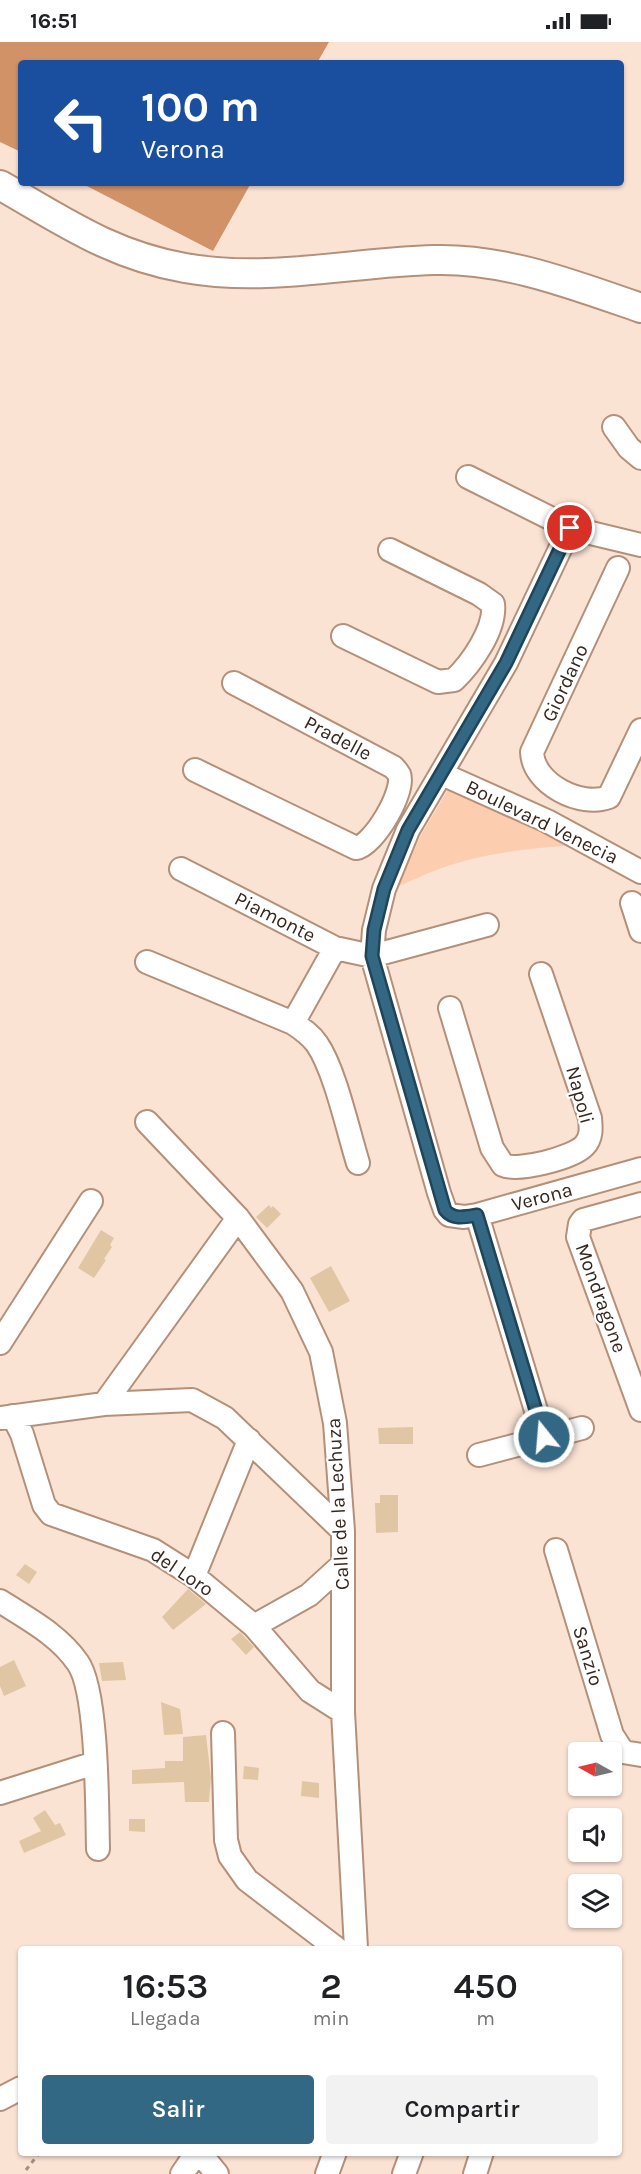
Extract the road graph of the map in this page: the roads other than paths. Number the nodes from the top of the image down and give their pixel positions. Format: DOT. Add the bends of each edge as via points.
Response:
graph roads {
  1 [pos="0,165"];
  2 [pos="18,175"];
  3 [pos="0,185"];
  4 [pos="34,186"];
  5 [pos="75,220"];
  6 [pos="641,289"];
  7 [pos="641,308"];
  8 [pos="615,427"];
  9 [pos="641,458"];
  10 [pos="468,477"];
  11 [pos="570,528"];
  12 [pos="641,545"];
  13 [pos="390,550"];
  14 [pos="618,568"];
  15 [pos="343,636"];
  16 [pos="479,650"];
  17 [pos="506,663"];
  18 [pos="234,683"];
  19 [pos="641,730"];
  20 [pos="195,770"];
  21 [pos="442,774"];
  22 [pos="560,789"];
  23 [pos="386,818"];
  24 [pos="547,821"];
  25 [pos="408,830"];
  26 [pos="181,870"];
  27 [pos="641,872"];
  28 [pos="632,903"];
  29 [pos="487,925"];
  30 [pos="641,930"];
  31 [pos="335,948"];
  32 [pos="372,956"];
  33 [pos="147,962"];
  34 [pos="541,974"];
  35 [pos="450,1008"];
  36 [pos="292,1023"];
  37 [pos="147,1122"];
  38 [pos="551,1160"];
  39 [pos="358,1163"];
  40 [pos="641,1169"];
  41 [pos="607,1179"];
  42 [pos="561,1193"];
  43 [pos="91,1201"];
  44 [pos="641,1204"];
  45 [pos="617,1210"];
  46 [pos="477,1215"];
  47 [pos="238,1218"];
  48 [pos="0,1343"];
  49 [pos="104,1404"];
  50 [pos="641,1410"];
  51 [pos="7,1417"];
  52 [pos="582,1428"];
  53 [pos="544,1437"];
  54 [pos="249,1440"];
  55 [pos="479,1455"];
  56 [pos="343,1531"];
  57 [pos="556,1550"];
  58 [pos="343,1564"];
  59 [pos="194,1576"];
  60 [pos="0,1601"];
  61 [pos="254,1626"];
  62 [pos="343,1712"];
  63 [pos="223,1733"];
  64 [pos="636,1755"];
  65 [pos="95,1763"];
  66 [pos="0,1793"];
  67 [pos="98,1849"];
  68 [pos="333,1946"];
  69 [pos="356,1946"];
  70 [pos="18,2090"];
  71 [pos="0,2099"];
  72 [pos="195,2156"];
  73 [pos="201,2156"];
  74 [pos="334,2156"];
  75 [pos="411,2156"];
  76 [pos="481,2156"];
  77 [pos="182,2174"];
  78 [pos="217,2174"];
  79 [pos="327,2174"];
  80 [pos="404,2174"];
  81 [pos="475,2174"];
  1 -- 2 [label="main road"];
  3 -- 5 [label="main road"];
  4 -- 5 [label="main road"];
  5 -- 6 [label="main road" via="156,243 216,254 434,241 486,243"];
  5 -- 7 [label="main road" via="90,238 153,261 214,273 435,260 482,262"];
  8 -- 9 [label="street"];
  10 -- 11 [label="street"];
  11 -- 12 [label="street"];
  11 -- 17 [label="street"];
  13 -- 16 [label="street" via="493,604 494,612"];
  14 -- 22 [label="street, Giordano" via="532,752 536,770"];
  15 -- 16 [label="street" via="438,682 454,680"];
  16 -- 17 [label="street"];
  17 -- 21 [label="street"];
  18 -- 23 [label="street, Pradelle" via="393,767 400,781"];
  19 -- 22 [label="street, Giordano" via="609,797 591,801"];
  20 -- 23 [label="street, Pradelle" via="356,848 368,843"];
  21 -- 24 [label="street, Boulevard Venecia"];
  21 -- 25 [label="street"];
  22 -- 24 [label="street"];
  23 -- 25 [label="street"];
  24 -- 27 [label="street, Boulevard Venecia"];
  25 -- 32 [label="street" via="384,889"];
  26 -- 31 [label="street, Piamonte"];
  28 -- 30 [label="street"];
  29 -- 32 [label="street"];
  31 -- 32 [label="street, Piamonte"];
  31 -- 36 [label="street"];
  32 -- 46 [label="street, Verona" via="445,1210 456,1217"];
  33 -- 36 [label="street"];
  34 -- 38 [label="street, Napoli" via="591,1129 584,1146"];
  35 -- 38 [label="street, Napoli" via="497,1158 510,1168"];
  36 -- 39 [label="street" via="318,1045"];
  37 -- 47 [label="street, Calle de la Lechuza"];
  38 -- 42 [label="street"];
  40 -- 41 [label="street, Verona"];
  41 -- 42 [label="street, Verona"];
  41 -- 45 [label="street"];
  42 -- 46 [label="street, Verona"];
  43 -- 48 [label="street"];
  44 -- 45 [label="street"];
  45 -- 50 [label="street, Mondragone" via="583,1220 578,1237"];
  46 -- 53 [label="street"];
  47 -- 49 [label="street"];
  47 -- 56 [label="street, Calle de la Lechuza" via="292,1291 321,1352 335,1423"];
  49 -- 51 [label="street"];
  49 -- 54 [label="street" via="192,1400 225,1418"];
  51 -- 59 [label="street, del Loro" via="22,1434 44,1505 51,1514 153,1550"];
  52 -- 53 [label="street"];
  53 -- 55 [label="street"];
  54 -- 56 [label="street"];
  54 -- 59 [label="street"];
  56 -- 58 [label="street, Calle de la Lechuza"];
  57 -- 64 [label="street, Sanzio" via="612,1735 618,1747"];
  58 -- 61 [label="street" via="309,1595"];
  58 -- 62 [label="street, Calle de la Lechuza"];
  59 -- 61 [label="street, del Loro"];
  60 -- 65 [label="street" via="54,1635 80,1665 89,1696"];
  61 -- 62 [label="street, del Loro" via="310,1691"];
  62 -- 69 [label="street, Calle de la Lechuza"];
  63 -- 68 [label="street" via="226,1840 230,1856 248,1880"];
  65 -- 66 [label="street"];
  65 -- 67 [label="street"];
  70 -- 71 [label="street"];
  72 -- 77 [label="street"];
  73 -- 78 [label="street"];
  74 -- 79 [label="street"];
  75 -- 80 [label="street"];
  76 -- 81 [label="street"];
}
